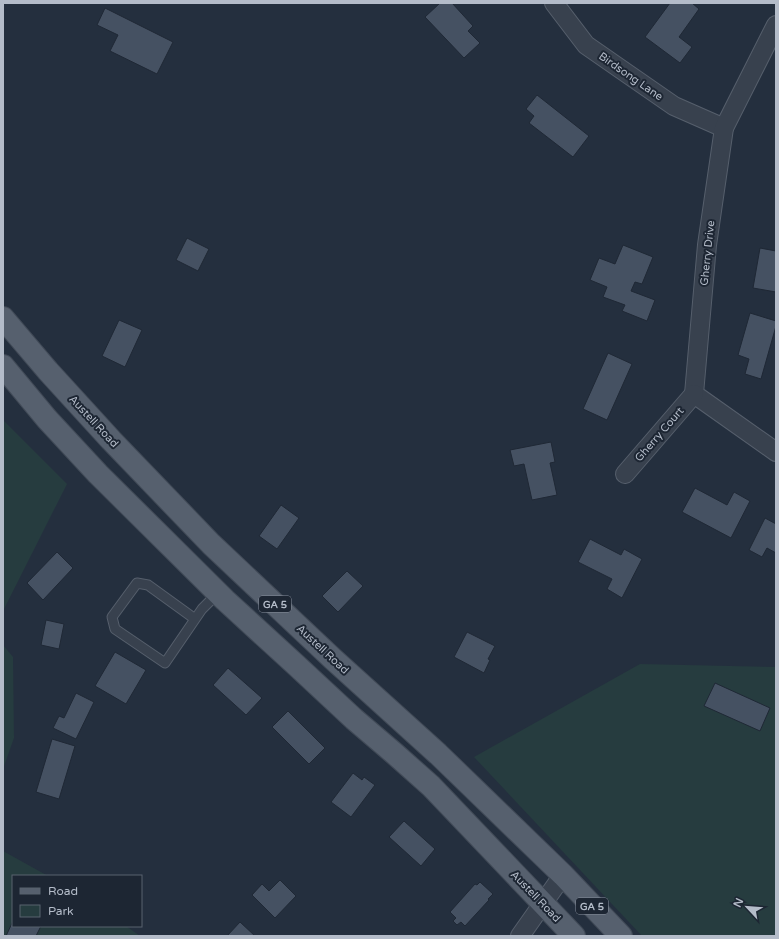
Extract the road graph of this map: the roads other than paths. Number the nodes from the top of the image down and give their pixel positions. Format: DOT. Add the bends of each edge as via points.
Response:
graph roads {
  1 [pos="554,3"];
  2 [pos="776,25"];
  3 [pos="724,128"];
  4 [pos="3,318"];
  5 [pos="3,366"];
  6 [pos="694,394"];
  7 [pos="776,452"];
  8 [pos="625,474"];
  9 [pos="218,593"];
  10 [pos="195,619"];
  11 [pos="563,875"];
  12 [pos="543,904"];
  13 [pos="520,936"];
  14 [pos="574,936"];
  15 [pos="621,936"];
  1 -- 3 [label="street, Birdsong Lane" via="586,45 674,106"];
  2 -- 3 [label="street, Gherry Drive"];
  3 -- 6 [label="street, Gherry Drive" via="707,245"];
  4 -- 11 [label="main road, Austell Road / GA 5" via="111,440 211,544 438,754"];
  5 -- 9 [label="main road, Austell Road / GA 5" via="98,474"];
  6 -- 7 [label="street"];
  6 -- 8 [label="street, Gherry Court"];
  9 -- 10 [label="lane"];
  9 -- 12 [label="main road, Austell Road / GA 5" via="354,719 431,786"];
  10 -- 10 [label="lane" via="165,663 114,629 112,616 138,583 148,585"];
  11 -- 12 [label="street"];
  11 -- 15 [label="main road, Austell Road / GA 5"];
  12 -- 13 [label="street"];
  12 -- 14 [label="main road, Austell Road / GA 5"];
}
